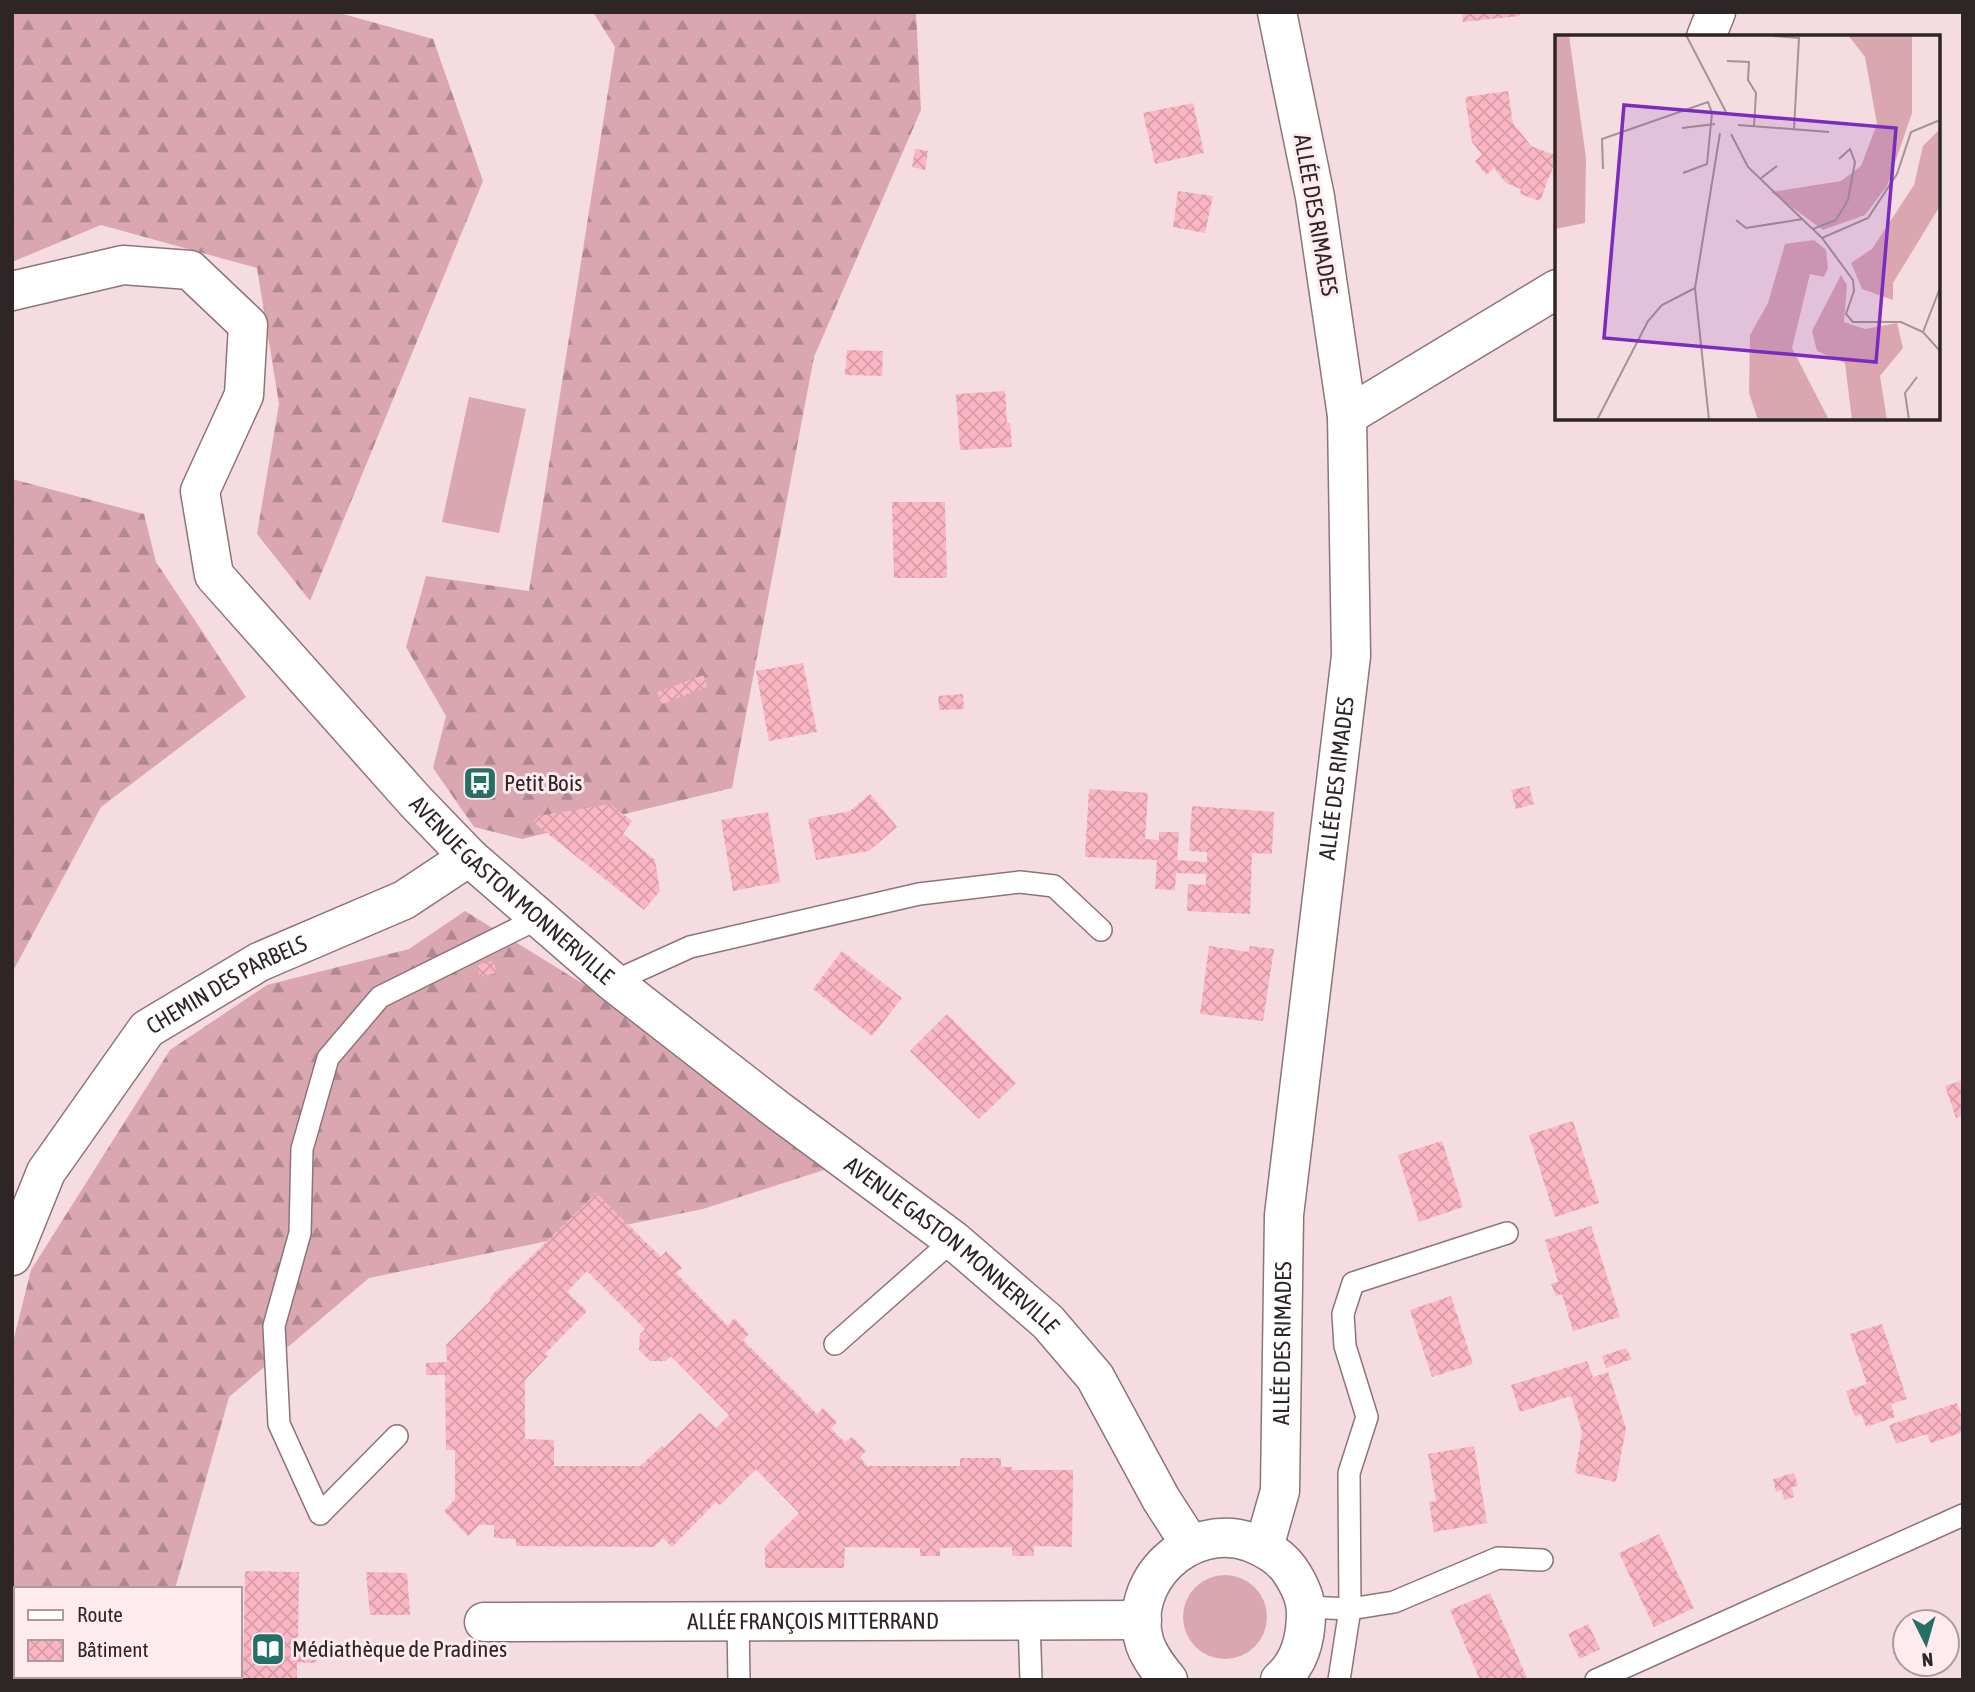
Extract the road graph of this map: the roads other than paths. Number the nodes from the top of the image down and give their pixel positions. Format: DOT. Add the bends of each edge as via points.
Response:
graph roads {
  1 [pos="1277,12"];
  2 [pos="1716,12"];
  3 [pos="1707,35"];
  4 [pos="1555,290"];
  5 [pos="12,291"];
  6 [pos="1347,416"];
  7 [pos="469,857"];
  8 [pos="539,918"];
  9 [pos="1101,930"];
  10 [pos="613,982"];
  11 [pos="1507,1233"];
  12 [pos="953,1240"];
  13 [pos="12,1256"];
  14 [pos="835,1344"];
  15 [pos="397,1436"];
  16 [pos="1963,1515"];
  17 [pos="1190,1544"];
  18 [pos="1264,1547"];
  19 [pos="1542,1560"];
  20 [pos="1306,1607"];
  21 [pos="1350,1609"];
  22 [pos="1030,1620"];
  23 [pos="1142,1620"];
  24 [pos="484,1622"];
  25 [pos="738,1622"];
  26 [pos="739,1680"];
  27 [pos="1031,1680"];
  28 [pos="1168,1680"];
  29 [pos="1280,1680"];
  30 [pos="1339,1680"];
  31 [pos="1596,1680"];
  1 -- 6 [label="street, ALLÉE DES RIMADES" via="1315,197"];
  2 -- 3 [label="street"];
  4 -- 6 [label="street"];
  5 -- 7 [label="street, AVENUE GASTON MONNERVILLE" via="123,265 190,270 248,325 244,395 200,491 214,575"];
  6 -- 18 [label="street, ALLÉE DES RIMADES" via="1351,656 1284,1215 1280,1491"];
  7 -- 8 [label="street, AVENUE GASTON MONNERVILLE"];
  7 -- 13 [label="street, CHEMIN DES PARBELS" via="404,900 260,962 147,1029 46,1172"];
  8 -- 10 [label="street, AVENUE GASTON MONNERVILLE"];
  8 -- 15 [label="lane" via="380,997 328,1058 302,1149 300,1233 274,1326 278,1410 279,1424 320,1514"];
  9 -- 10 [label="lane" via="1054,886 1020,882 919,894 690,947"];
  10 -- 12 [label="street, AVENUE GASTON MONNERVILLE"];
  11 -- 21 [label="lane" via="1353,1283 1343,1314 1345,1346 1367,1416 1349,1473"];
  12 -- 14 [label="lane"];
  12 -- 17 [label="street, AVENUE GASTON MONNERVILLE" via="1048,1322 1095,1377"];
  16 -- 31 [label="lane"];
  17 -- 18 [label="street" via="1227,1538"];
  17 -- 23 [label="street" via="1154,1575"];
  18 -- 20 [label="street" via="1284,1562 1299,1583"];
  19 -- 21 [label="lane" via="1498,1558 1394,1602"];
  20 -- 21 [label="lane"];
  20 -- 29 [label="street" via="1306,1632 1298,1657"];
  21 -- 30 [label="lane"];
  22 -- 23 [label="street, ALLÉE FRANÇOIS MITTERRAND"];
  22 -- 25 [label="street, ALLÉE FRANÇOIS MITTERRAND"];
  22 -- 27 [label="lane"];
  23 -- 28 [label="street" via="1145,1644"];
  24 -- 25 [label="street, ALLÉE FRANÇOIS MITTERRAND"];
  25 -- 26 [label="lane"];
}
